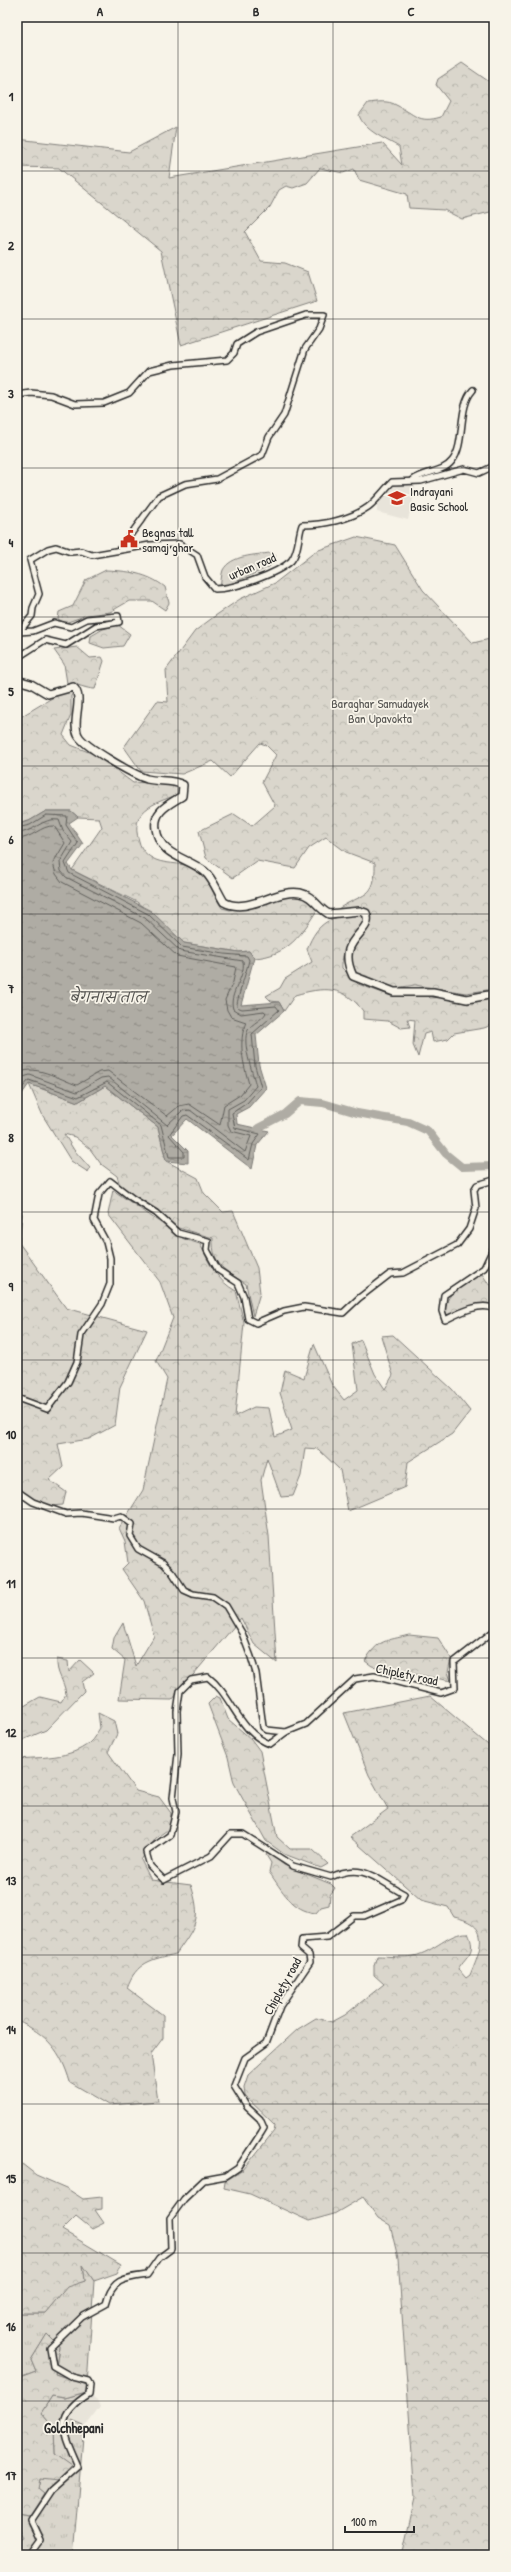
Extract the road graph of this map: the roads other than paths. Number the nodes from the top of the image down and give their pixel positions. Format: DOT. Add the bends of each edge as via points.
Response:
graph roads {
  1 [pos="473,390"];
  2 [pos="17,395"];
  3 [pos="494,466"];
  4 [pos="413,480"];
  5 [pos="120,549"];
  6 [pos="17,658"];
  7 [pos="17,680"];
  8 [pos="494,994"];
  9 [pos="494,1180"];
  10 [pos="494,1247"];
  11 [pos="494,1309"];
  12 [pos="17,1398"];
  13 [pos="494,1422"];
  14 [pos="494,1428"];
  15 [pos="17,1491"];
  16 [pos="494,1631"];
  17 [pos="286,1732"];
  18 [pos="29,2555"];
  1 -- 4 [label="street" via="466,403 457,449 452,461"];
  2 -- 5 [label="street" via="51,395 75,404 104,402 129,393 149,371 173,365 227,360 234,353 237,344 256,332 306,315 324,314 319,329 305,349 284,415 269,437 262,455 217,479 185,484 159,496"];
  3 -- 4 [label="street" via="479,473 464,469 422,481"];
  4 -- 5 [label="street, urban road" via="392,482 367,508 341,519 325,525 302,525 298,546 291,560 258,578 226,589 215,589 205,577 197,555 180,544"];
  5 -- 6 [label="street, urban road" via="92,555 56,547 30,560 39,594 32,616 19,632 33,631 54,623 70,627 87,619 118,616 120,622 96,626 66,645 45,640"];
  7 -- 8 [label="main road" via="31,684 48,694 73,687 77,693 75,727 81,739 128,771 149,779 178,782 183,785 182,796 157,813 154,822 157,837 165,849 206,873 224,902 236,906 298,893 311,896 329,914 360,911 366,913 366,926 349,947 347,963 353,976 394,992 433,992 467,999"];
  9 -- 12 [label="street" via="477,1185 474,1190 476,1208 469,1229 457,1245 403,1273 390,1274 343,1313 304,1307 284,1311 256,1323 248,1319 244,1297 238,1283 218,1270 208,1250 208,1241 178,1232 110,1181 99,1194 94,1220 106,1242 110,1258 110,1284 102,1304 82,1335 77,1362 68,1382 47,1409"];
  10 -- 11 [label="street" via="484,1268 444,1296 442,1311 446,1320 474,1308 490,1306"];
  13 -- 14 [label="street"];
  15 -- 17 [label="street" via="33,1502 66,1514 114,1518 121,1516 132,1524 130,1536 138,1549 163,1563 184,1590 213,1597 226,1606 242,1633 256,1673 263,1727 266,1730"];
  16 -- 17 [label="street, Chiplety road" via="454,1662 455,1688 441,1693 374,1676 355,1679 306,1724"];
  17 -- 18 [label="street, Chiplety road" via="270,1744 261,1741 238,1718 220,1686 208,1677 191,1680 180,1691 177,1710 178,1754 173,1792 176,1812 170,1835 146,1852 150,1866 164,1880 211,1856 231,1834 243,1834 294,1866 331,1877 346,1870 362,1870 404,1894 401,1900 377,1911 364,1916 354,1916 327,1937 302,1939 301,1948 309,1954 310,1962 280,2006 266,2043 245,2058 234,2086 247,2107 263,2123 261,2133 238,2168 226,2176 204,2180 184,2199 170,2218 171,2249 158,2258 147,2275 124,2278 109,2290 106,2304 82,2317 50,2348 53,2366 72,2377 88,2381 89,2394 72,2405 63,2420 65,2438 78,2467 51,2491 31,2521 40,2540"];
}
